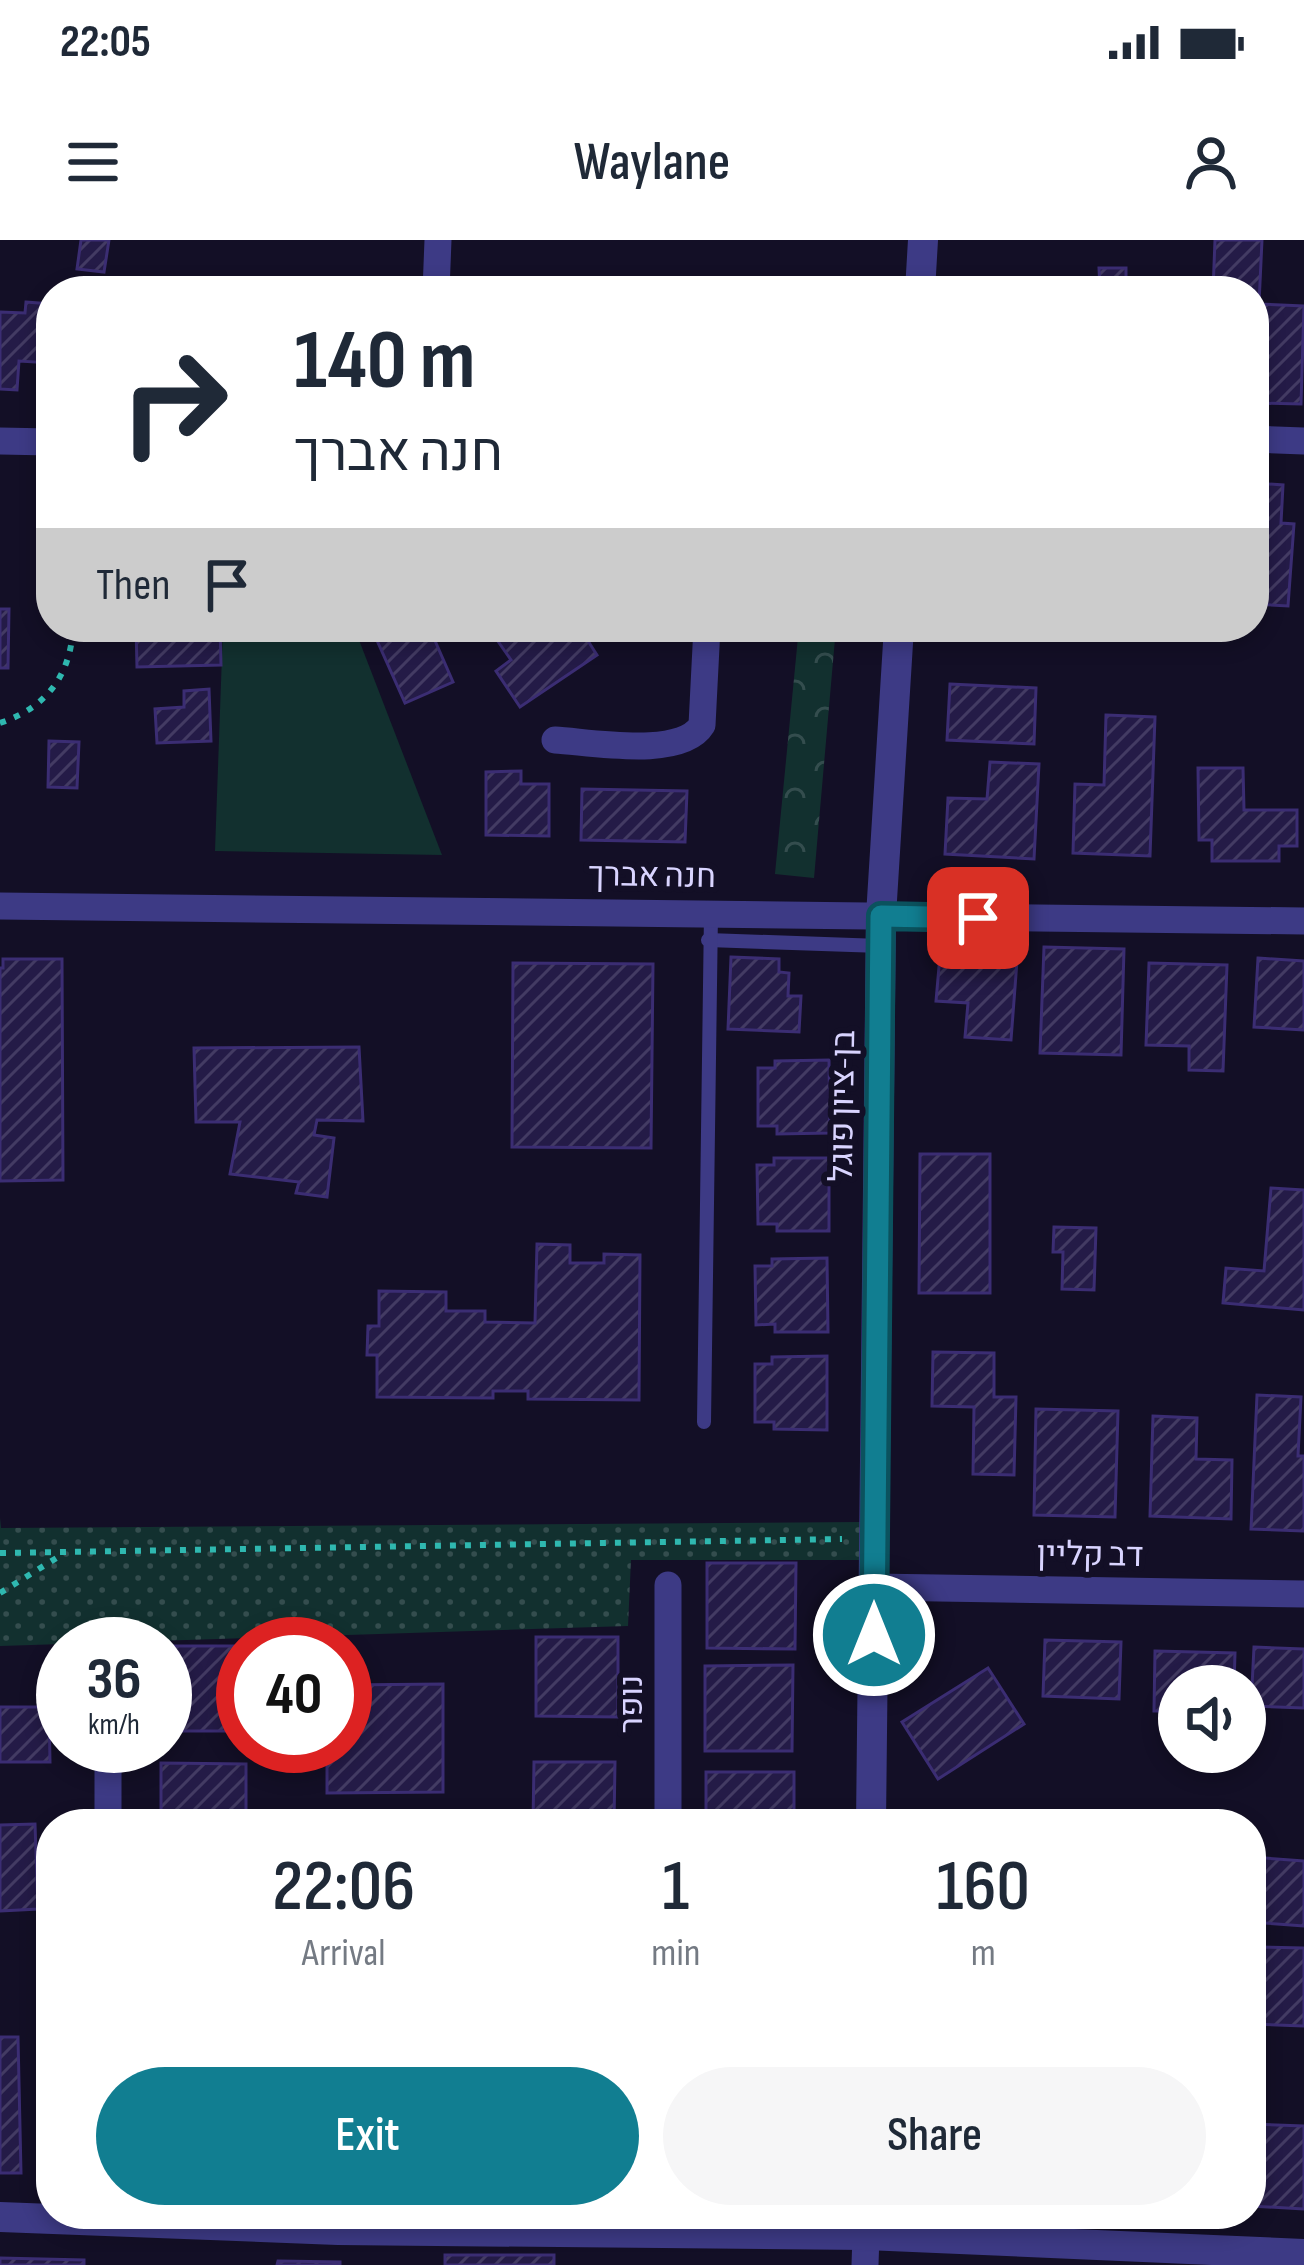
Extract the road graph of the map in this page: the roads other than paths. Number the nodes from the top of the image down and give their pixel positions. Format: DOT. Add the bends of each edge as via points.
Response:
graph roads {
  1 [pos="438,240"];
  2 [pos="923,240"];
  3 [pos="437,276"];
  4 [pos="921,276"];
  5 [pos="1269,440"];
  6 [pos="0,441"];
  7 [pos="1304,441"];
  8 [pos="36,442"];
  9 [pos="706,642"];
  10 [pos="898,642"];
  11 [pos="555,740"];
  12 [pos="0,906"];
  13 [pos="1304,922"];
  14 [pos="710,927"];
  15 [pos="881,931"];
  16 [pos="704,1422"];
  17 [pos="668,1585"];
  18 [pos="874,1587"];
  19 [pos="1304,1594"];
  20 [pos="108,1773"];
  21 [pos="108,1809"];
  22 [pos="668,1809"];
  23 [pos="871,1809"];
  24 [pos="0,2217"];
  25 [pos="36,2218"];
  26 [pos="569,2229"];
  27 [pos="866,2238"];
  28 [pos="1304,2254"];
  1 -- 3 [label="street"];
  2 -- 4 [label="street"];
  5 -- 7 [label="street"];
  6 -- 8 [label="street"];
  9 -- 11 [label="street" via="697,733 670,746"];
  10 -- 15 [label="street, בן-ציון פוגל"];
  12 -- 14 [label="street, חנה אברך"];
  13 -- 15 [label="street, חנה אברך"];
  14 -- 15 [label="street, חנה אברך"];
  14 -- 16 [label="lane"];
  15 -- 18 [label="street, בן-ציון פוגל"];
  17 -- 22 [label="street, נופר"];
  18 -- 19 [label="street, דב קליין"];
  18 -- 23 [label="street, בן-ציון פוגל"];
  20 -- 21 [label="street"];
  24 -- 25 [label="street"];
  26 -- 27 [label="street"];
  27 -- 28 [label="street"];
}
